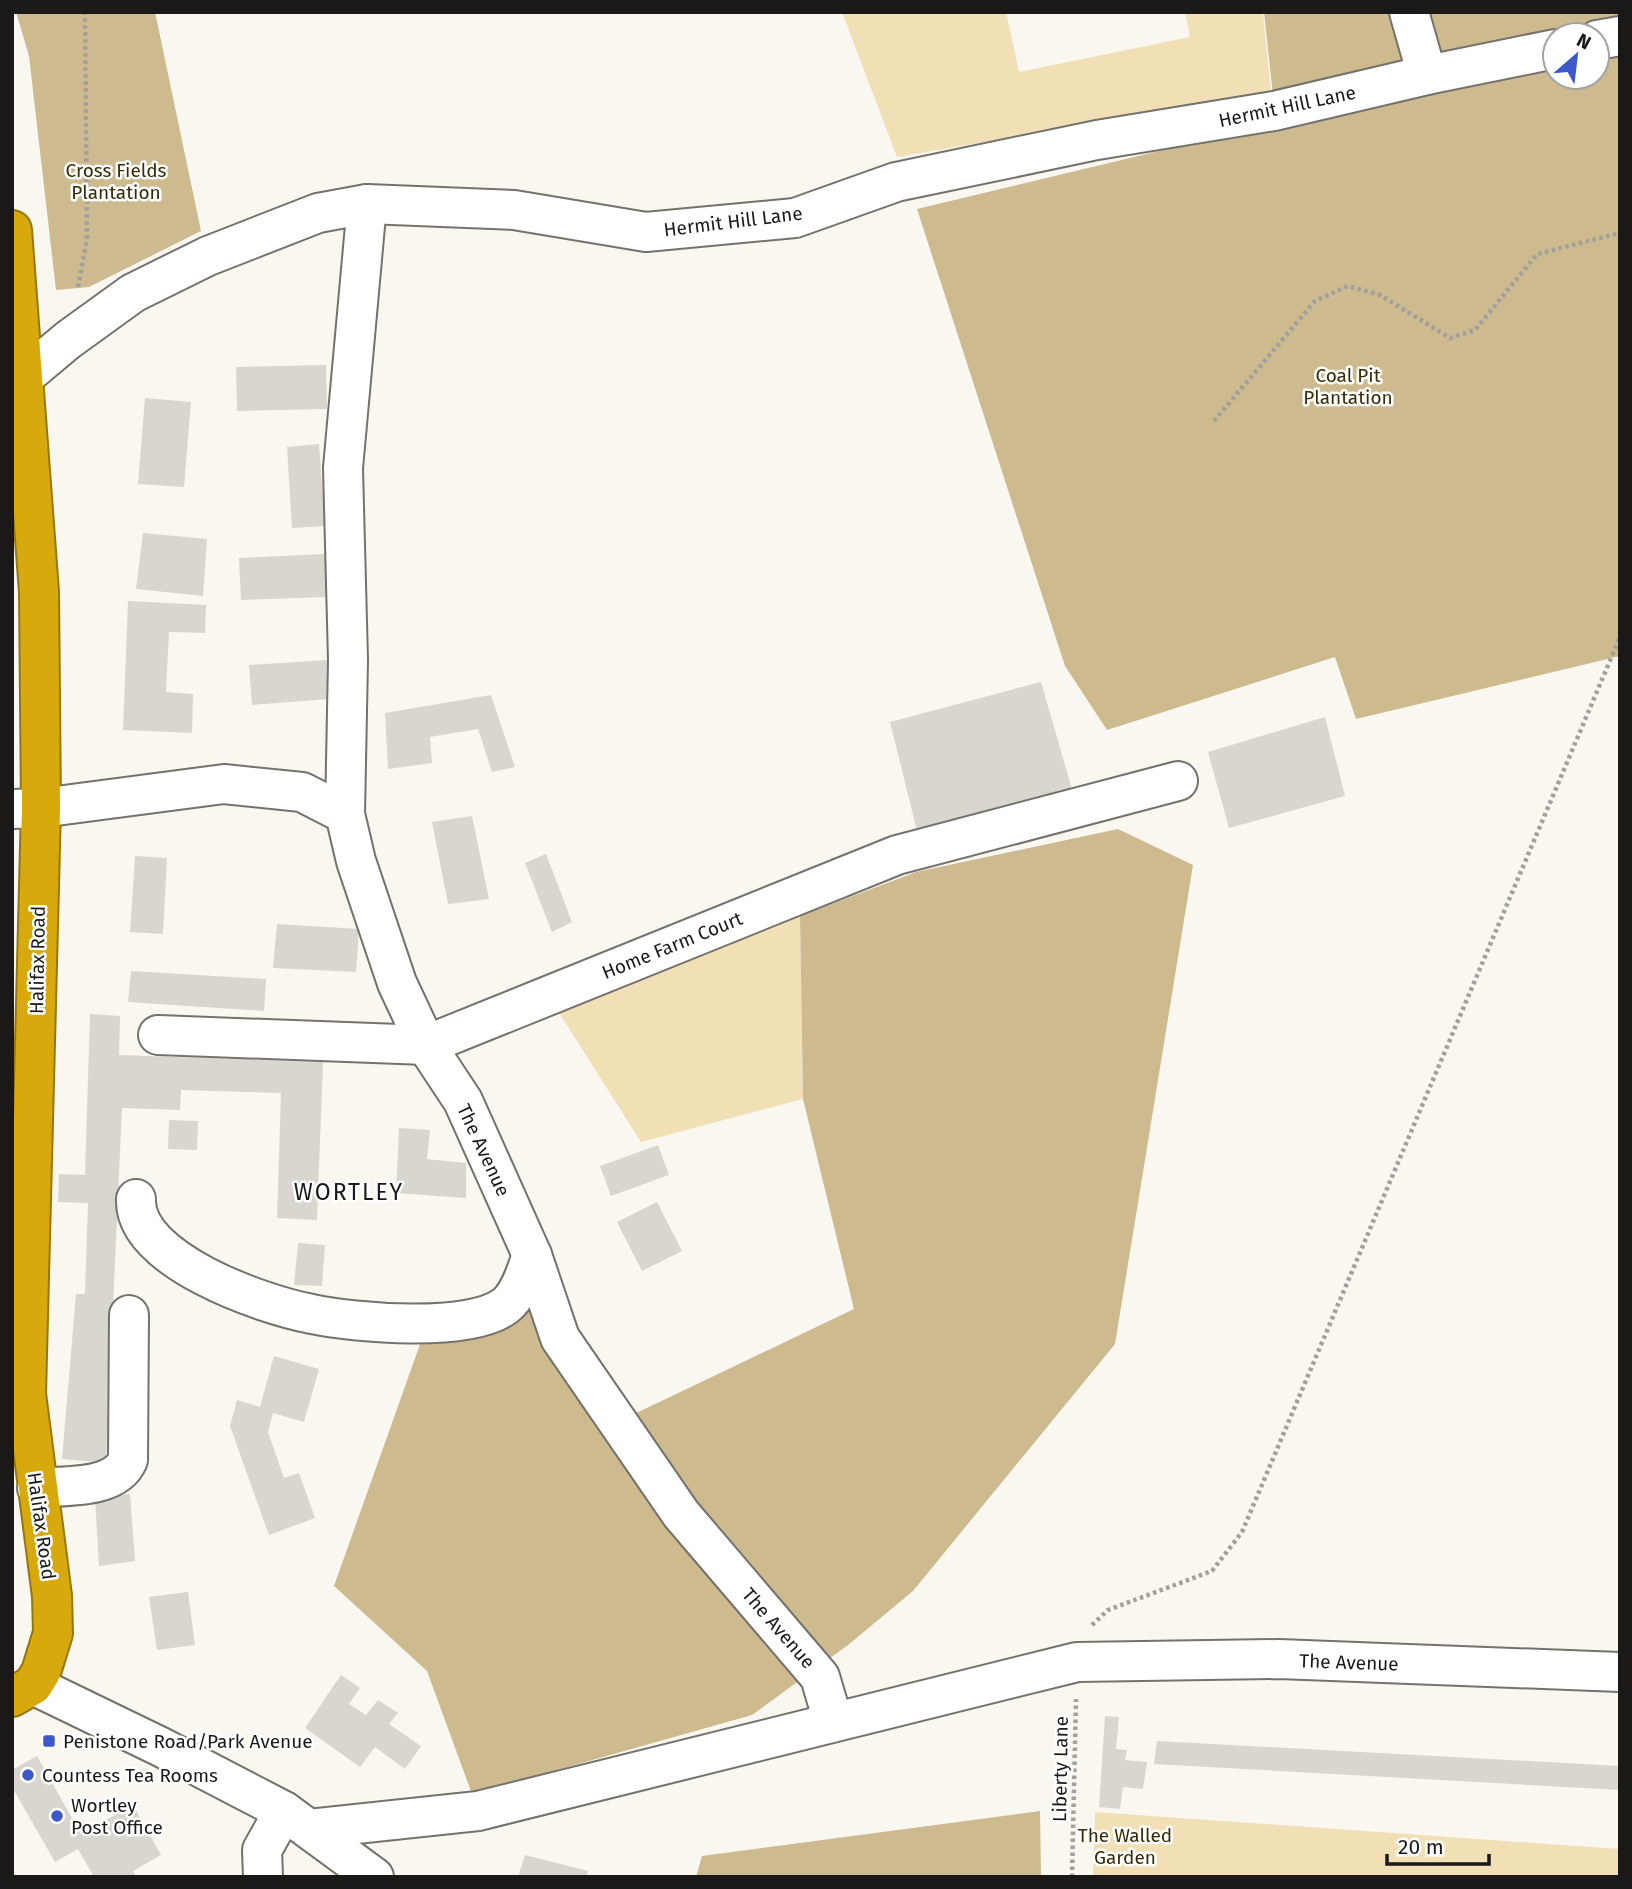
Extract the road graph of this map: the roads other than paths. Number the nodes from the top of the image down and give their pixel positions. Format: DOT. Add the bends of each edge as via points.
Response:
graph roads {
  1 [pos="1409,12"];
  2 [pos="1541,52"];
  3 [pos="1427,75"];
  4 [pos="368,204"];
  5 [pos="12,230"];
  6 [pos="25,376"];
  7 [pos="1178,781"];
  8 [pos="27,809"];
  9 [pos="345,814"];
  10 [pos="158,1035"];
  11 [pos="426,1045"];
  12 [pos="23,1074"];
  13 [pos="136,1199"];
  14 [pos="532,1255"];
  15 [pos="19,1304"];
  16 [pos="505,1306"];
  17 [pos="129,1315"];
  18 [pos="560,1338"];
  19 [pos="37,1488"];
  20 [pos="1620,1672"];
  21 [pos="22,1691"];
  22 [pos="833,1721"];
  23 [pos="296,1820"];
  24 [pos="263,1877"];
  25 [pos="374,1877"];
  1 -- 3 [label="street"];
  2 -- 3 [label="street, Hermit Hill Lane"];
  3 -- 4 [label="street, Hermit Hill Lane" via="1274,111 1097,140 896,182 795,218 646,232 514,210"];
  4 -- 6 [label="street, Hermit Hill Lane" via="318,213 208,256 133,293"];
  4 -- 9 [label="street, The Avenue" via="343,468 348,660"];
  5 -- 6 [label="highway, Halifax Road"];
  6 -- 8 [label="highway, Halifax Road" via="39,592"];
  7 -- 11 [label="street, Home Farm Court" via="897,855"];
  8 -- 9 [label="street" via="224,784 302,792"];
  8 -- 12 [label="highway, Halifax Road"];
  9 -- 11 [label="street, The Avenue" via="397,983"];
  10 -- 11 [label="street, Home Farm Court"];
  11 -- 14 [label="street, The Avenue" via="463,1101"];
  12 -- 15 [label="highway, Halifax Road"];
  13 -- 16 [label="street" via="147,1236 181,1261 257,1298 311,1314 439,1324 469,1320"];
  14 -- 16 [label="street" via="522,1283"];
  14 -- 18 [label="street, The Avenue"];
  15 -- 19 [label="highway, Halifax Road"];
  16 -- 18 [label="street"];
  17 -- 19 [label="street" via="125,1467 107,1480"];
  18 -- 22 [label="street, The Avenue" via="681,1514 820,1677"];
  19 -- 21 [label="highway, Halifax Road" via="53,1633 45,1663"];
  20 -- 22 [label="street, The Avenue" via="1279,1659 1077,1662"];
  21 -- 23 [label="street" via="161,1747"];
  22 -- 23 [label="street, The Avenue" via="478,1811"];
  23 -- 24 [label="street" via="262,1850"];
  23 -- 25 [label="street"];
}
